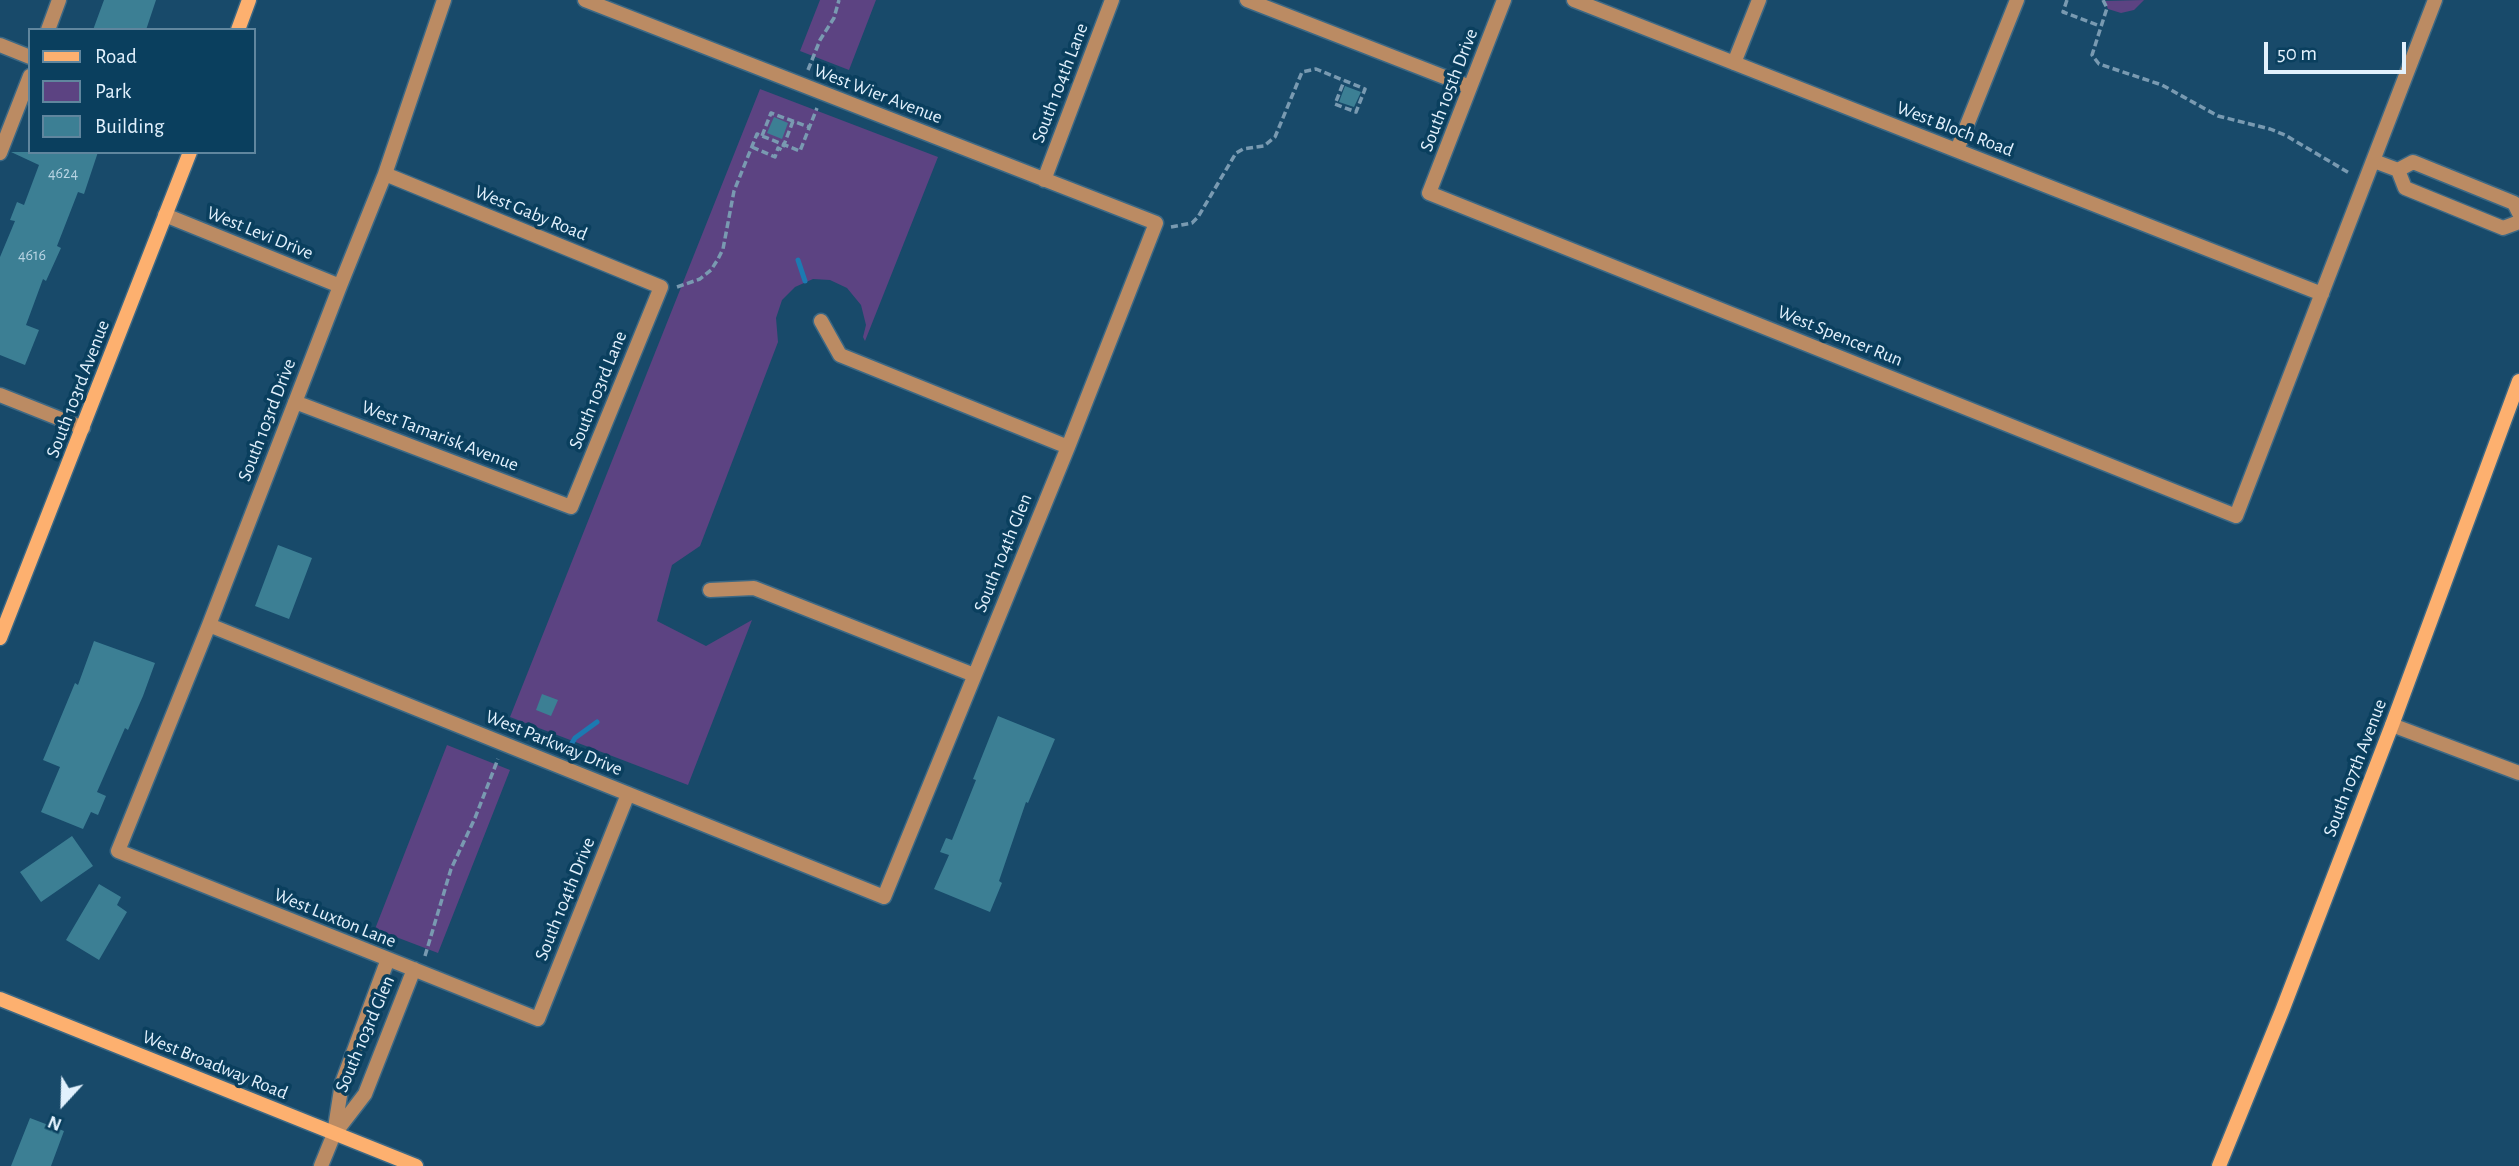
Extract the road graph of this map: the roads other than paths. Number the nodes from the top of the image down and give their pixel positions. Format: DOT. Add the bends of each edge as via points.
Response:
graph roads {
  1 [pos="59,0"];
  2 [pos="249,0"];
  3 [pos="444,0"];
  4 [pos="585,0"];
  5 [pos="1112,0"];
  6 [pos="1247,0"];
  7 [pos="1504,0"];
  8 [pos="1574,0"];
  9 [pos="1759,0"];
  10 [pos="2017,0"];
  11 [pos="2435,0"];
  12 [pos="49,28"];
  13 [pos="239,28"];
  14 [pos="0,45"];
  15 [pos="28,56"];
  16 [pos="1734,63"];
  17 [pos="28,81"];
  18 [pos="1470,87"];
  19 [pos="1957,150"];
  20 [pos="0,153"];
  21 [pos="189,154"];
  22 [pos="2374,161"];
  23 [pos="2398,170"];
  24 [pos="385,174"];
  25 [pos="1044,180"];
  26 [pos="1429,193"];
  27 [pos="2519,213"];
  28 [pos="165,215"];
  29 [pos="2519,222"];
  30 [pos="1156,223"];
  31 [pos="340,286"];
  32 [pos="661,287"];
  33 [pos="2322,294"];
  34 [pos="821,321"];
  35 [pos="2519,381"];
  36 [pos="0,395"];
  37 [pos="295,402"];
  38 [pos="83,428"];
  39 [pos="1068,447"];
  40 [pos="571,507"];
  41 [pos="710,590"];
  42 [pos="209,625"];
  43 [pos="0,638"];
  44 [pos="974,674"];
  45 [pos="2392,725"];
  46 [pos="2519,773"];
  47 [pos="628,794"];
  48 [pos="118,851"];
  49 [pos="884,897"];
  50 [pos="388,959"];
  51 [pos="414,969"];
  52 [pos="0,999"];
  53 [pos="538,1019"];
  54 [pos="334,1134"];
  55 [pos="321,1166"];
  56 [pos="416,1166"];
  57 [pos="2218,1166"];
  1 -- 12 [label="street"];
  2 -- 13 [label="main road"];
  3 -- 24 [label="street, South 103rd Drive"];
  4 -- 25 [label="street, West Wier Avenue"];
  5 -- 25 [label="street, South 104th Lane"];
  6 -- 18 [label="street"];
  7 -- 18 [label="street, South 105th Drive"];
  8 -- 16 [label="street, West Bloch Road"];
  9 -- 16 [label="street"];
  10 -- 19 [label="street"];
  11 -- 22 [label="street"];
  14 -- 15 [label="street"];
  16 -- 19 [label="street, West Bloch Road"];
  17 -- 20 [label="street"];
  18 -- 26 [label="street, South 105th Drive"];
  19 -- 33 [label="street, West Bloch Road"];
  21 -- 28 [label="main road, South 103rd Avenue"];
  22 -- 23 [label="street"];
  22 -- 33 [label="street"];
  23 -- 27 [label="street" via="2413,162 2514,203"];
  23 -- 29 [label="street" via="2405,188 2503,228"];
  24 -- 31 [label="street, South 103rd Drive"];
  24 -- 32 [label="street, West Gaby Road"];
  25 -- 30 [label="street, West Wier Avenue"];
  26 -- 33 [label="street, West Spencer Run" via="2236,516"];
  28 -- 31 [label="street, West Levi Drive"];
  28 -- 38 [label="main road, South 103rd Avenue"];
  30 -- 39 [label="street, South 104th Glen"];
  31 -- 37 [label="street, South 103rd Drive"];
  32 -- 40 [label="street, South 103rd Lane"];
  34 -- 39 [label="street" via="840,355"];
  35 -- 45 [label="main road, South 107th Avenue"];
  36 -- 38 [label="street"];
  37 -- 40 [label="street, West Tamarisk Avenue"];
  37 -- 42 [label="street, South 103rd Drive"];
  38 -- 43 [label="main road, South 103rd Avenue"];
  39 -- 44 [label="street, South 104th Glen"];
  41 -- 44 [label="street" via="754,588"];
  42 -- 47 [label="street, West Parkway Drive"];
  42 -- 48 [label="street, South 103rd Drive"];
  44 -- 49 [label="street, South 104th Glen"];
  45 -- 46 [label="street"];
  45 -- 57 [label="main road, South 107th Avenue"];
  47 -- 49 [label="street, West Parkway Drive"];
  47 -- 53 [label="street, South 104th Drive"];
  48 -- 50 [label="street, West Luxton Lane"];
  50 -- 51 [label="street, West Luxton Lane"];
  50 -- 54 [label="street, South 103rd Glen" via="342,1083"];
  51 -- 53 [label="street, West Luxton Lane"];
  51 -- 54 [label="street, South 103rd Glen" via="365,1094"];
  52 -- 54 [label="main road, West Broadway Road"];
  54 -- 55 [label="street"];
  54 -- 56 [label="main road, West Broadway Road"];
}
